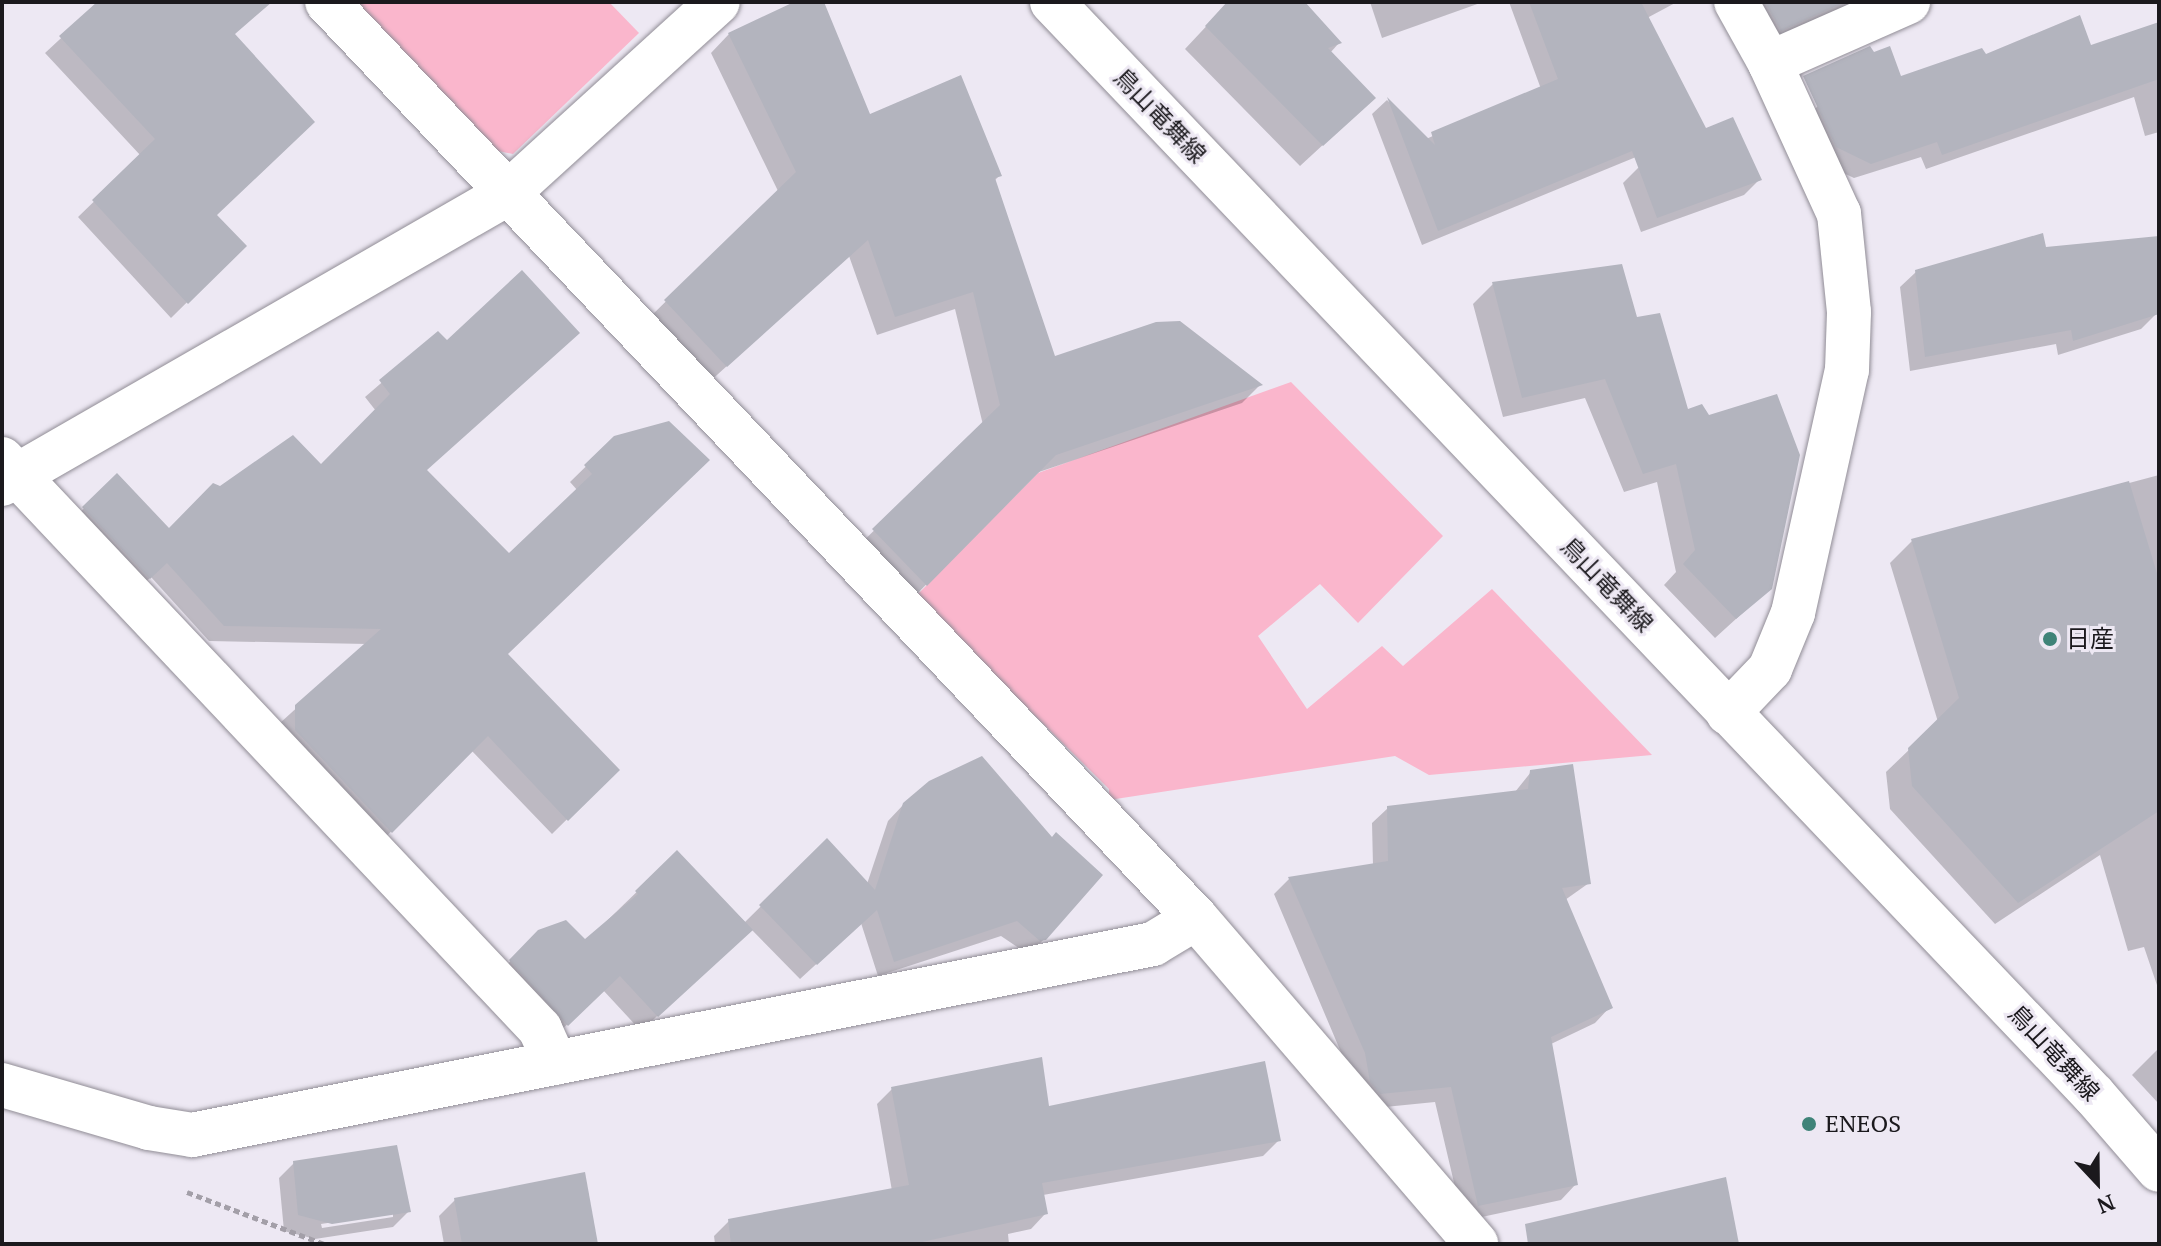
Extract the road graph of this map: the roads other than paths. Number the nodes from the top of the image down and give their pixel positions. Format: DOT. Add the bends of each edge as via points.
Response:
graph roads {
  1 [pos="327,2"];
  2 [pos="718,2"];
  3 [pos="1052,2"];
  4 [pos="1736,2"];
  5 [pos="1908,2"];
  6 [pos="1770,63"];
  7 [pos="507,194"];
  8 [pos="7,473"];
  9 [pos="1728,713"];
  10 [pos="1196,918"];
  11 [pos="555,1063"];
  12 [pos="2,1085"];
  13 [pos="2159,1170"];
  14 [pos="1476,1244"];
  1 -- 7 [label="street"];
  2 -- 7 [label="street"];
  3 -- 9 [label="street, 鳥山竜舞線"];
  4 -- 6 [label="street"];
  5 -- 6 [label="street"];
  6 -- 9 [label="street" via="1839,214 1847,262 1847,370 1783,643 1770,669"];
  7 -- 8 [label="street"];
  7 -- 10 [label="street"];
  8 -- 11 [label="street" via="540,1029"];
  9 -- 13 [label="street, 鳥山竜舞線" via="2094,1095"];
  10 -- 11 [label="street" via="1153,944"];
  10 -- 14 [label="street"];
  11 -- 12 [label="street" via="192,1135 149,1128"];
}
